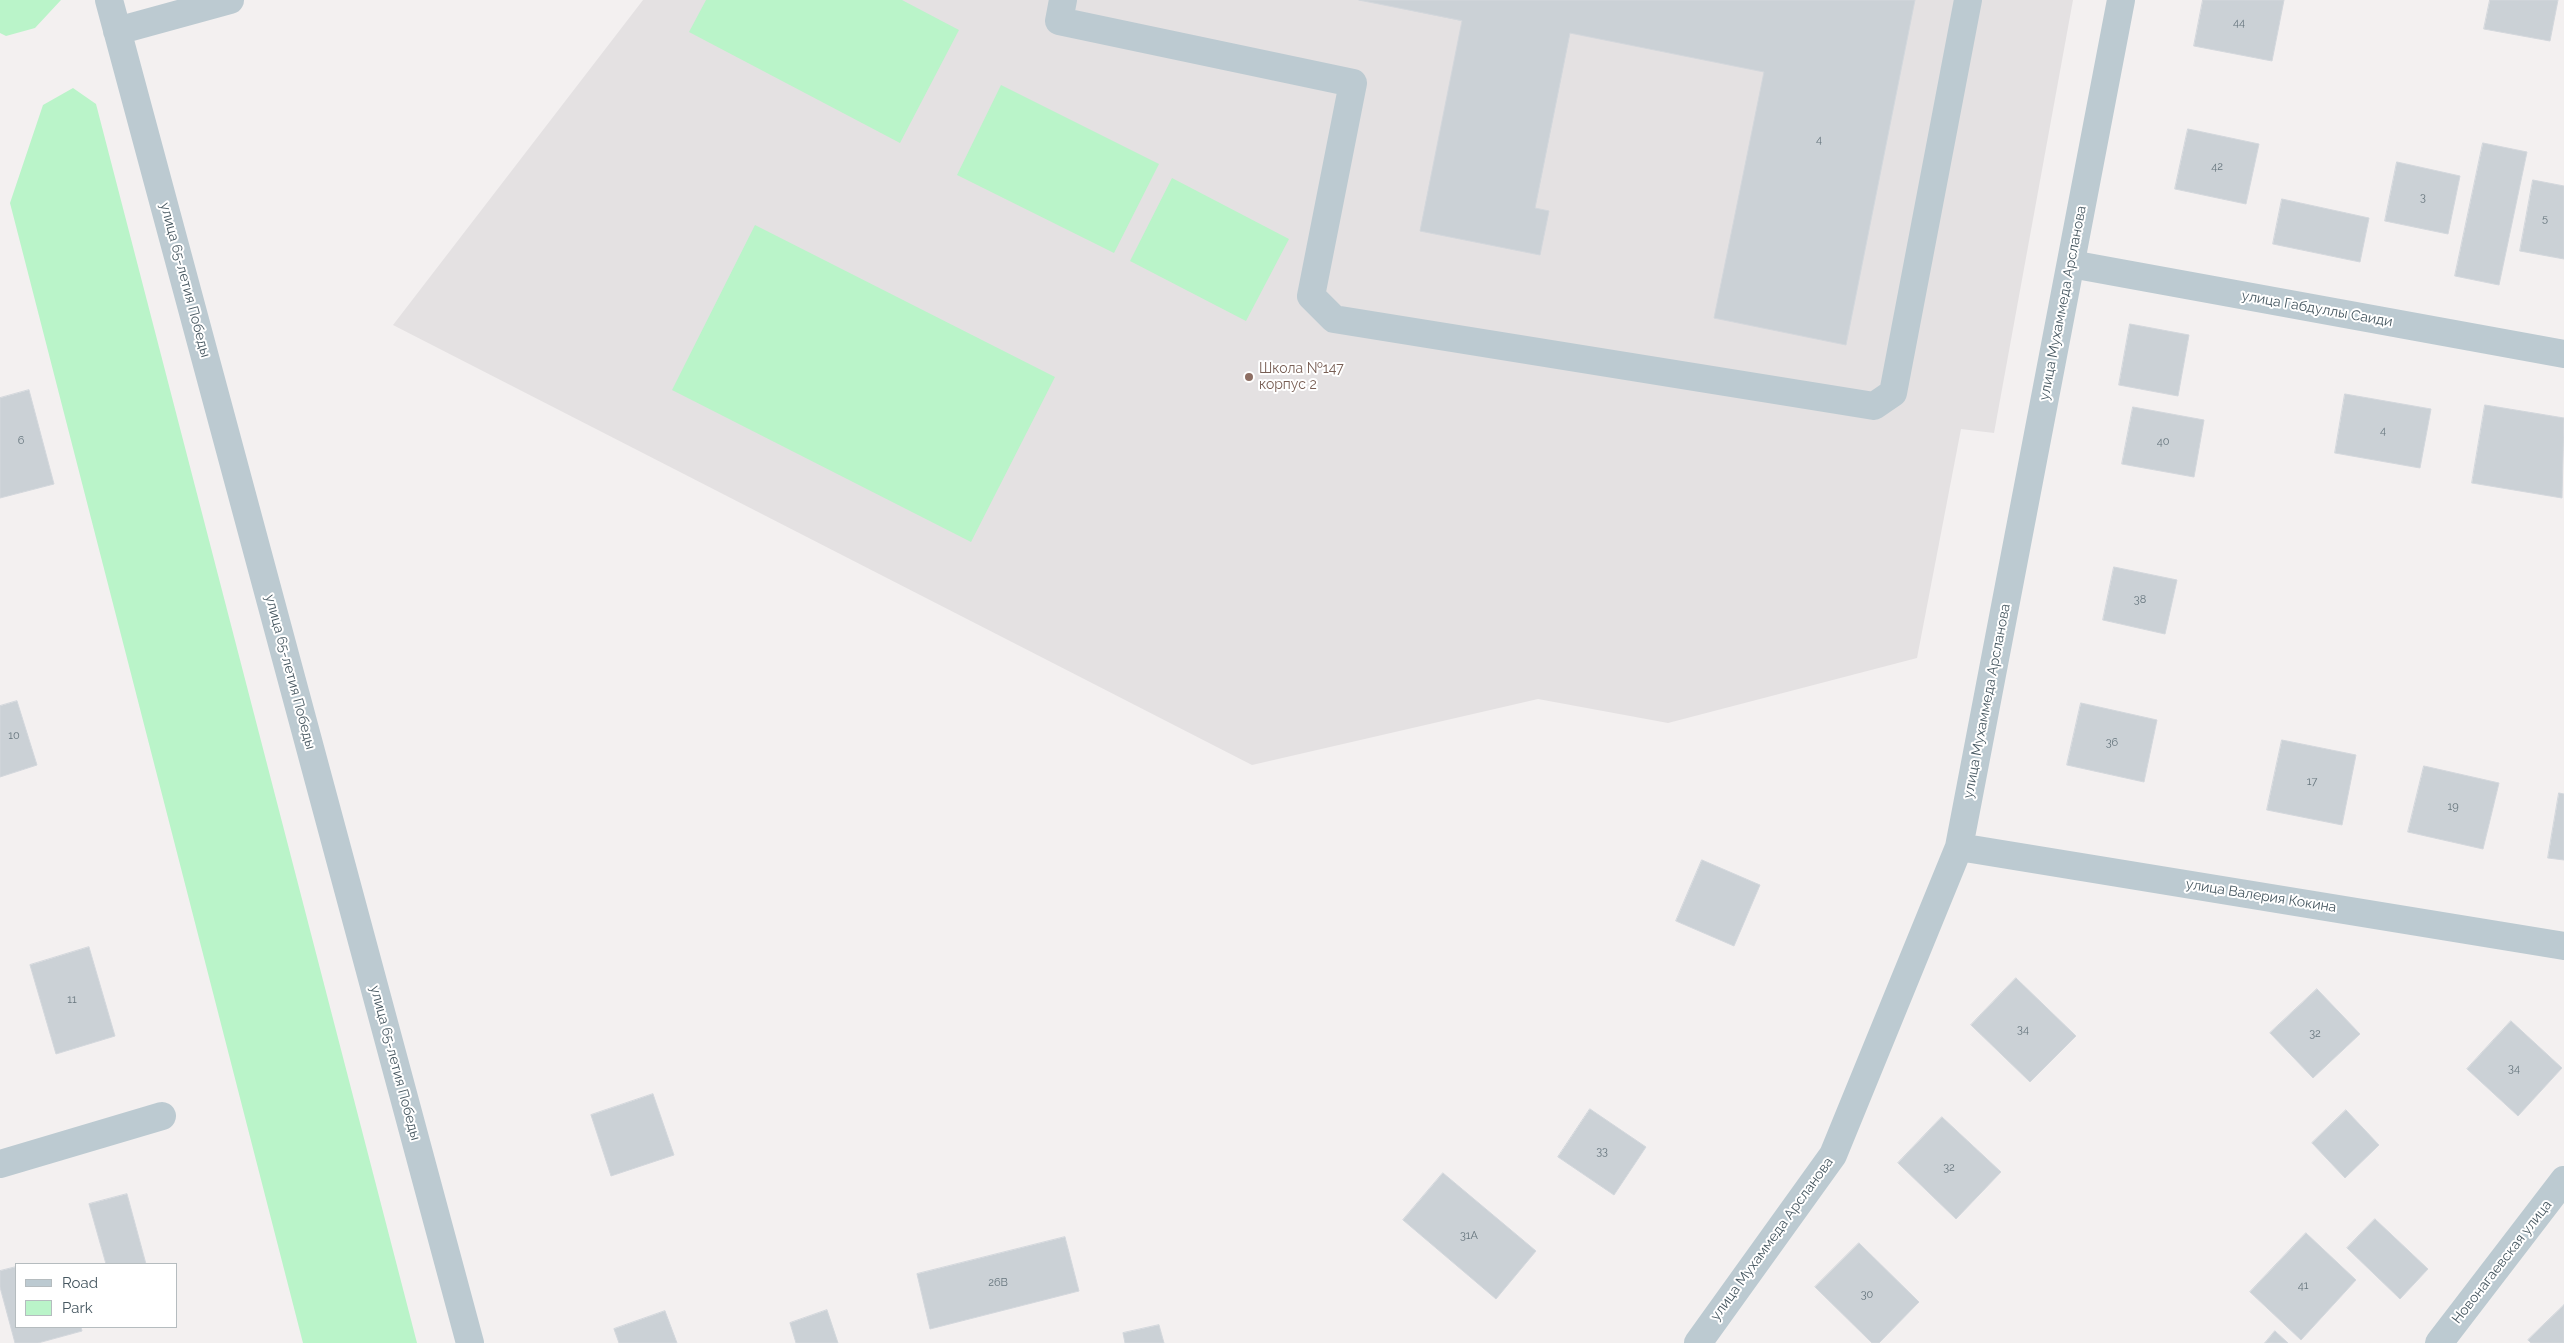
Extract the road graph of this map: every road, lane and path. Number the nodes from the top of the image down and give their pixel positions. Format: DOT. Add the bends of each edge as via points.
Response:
graph roads {
  1 [pos="109,0"];
  2 [pos="230,0"];
  3 [pos="1063,0"];
  4 [pos="1968,0"];
  5 [pos="2121,0"];
  6 [pos="117,31"];
  7 [pos="2071,264"];
  8 [pos="2564,354"];
  9 [pos="1959,847"];
  10 [pos="2564,946"];
  11 [pos="162,1116"];
  12 [pos="0,1164"];
  13 [pos="2564,1180"];
  14 [pos="470,1343"];
  15 [pos="1698,1343"];
  16 [pos="2439,1343"];
  1 -- 6 [label="street, улица 65-летия Победы"];
  2 -- 6 [label="street"];
  3 -- 4 [label="street" via="1059,21 1353,83 1311,296 1334,319 1874,406 1893,393"];
  5 -- 7 [label="street, улица Мухаммеда Арсланова"];
  6 -- 14 [label="street, улица 65-летия Победы"];
  7 -- 8 [label="street, улица Габдуллы Саиди"];
  7 -- 9 [label="street, улица Мухаммеда Арсланова"];
  9 -- 10 [label="street, улица Валерия Кокина"];
  9 -- 15 [label="street, улица Мухаммеда Арсланова" via="1833,1155"];
  11 -- 12 [label="street"];
  13 -- 16 [label="street, Новонагаевская улица"];
}
